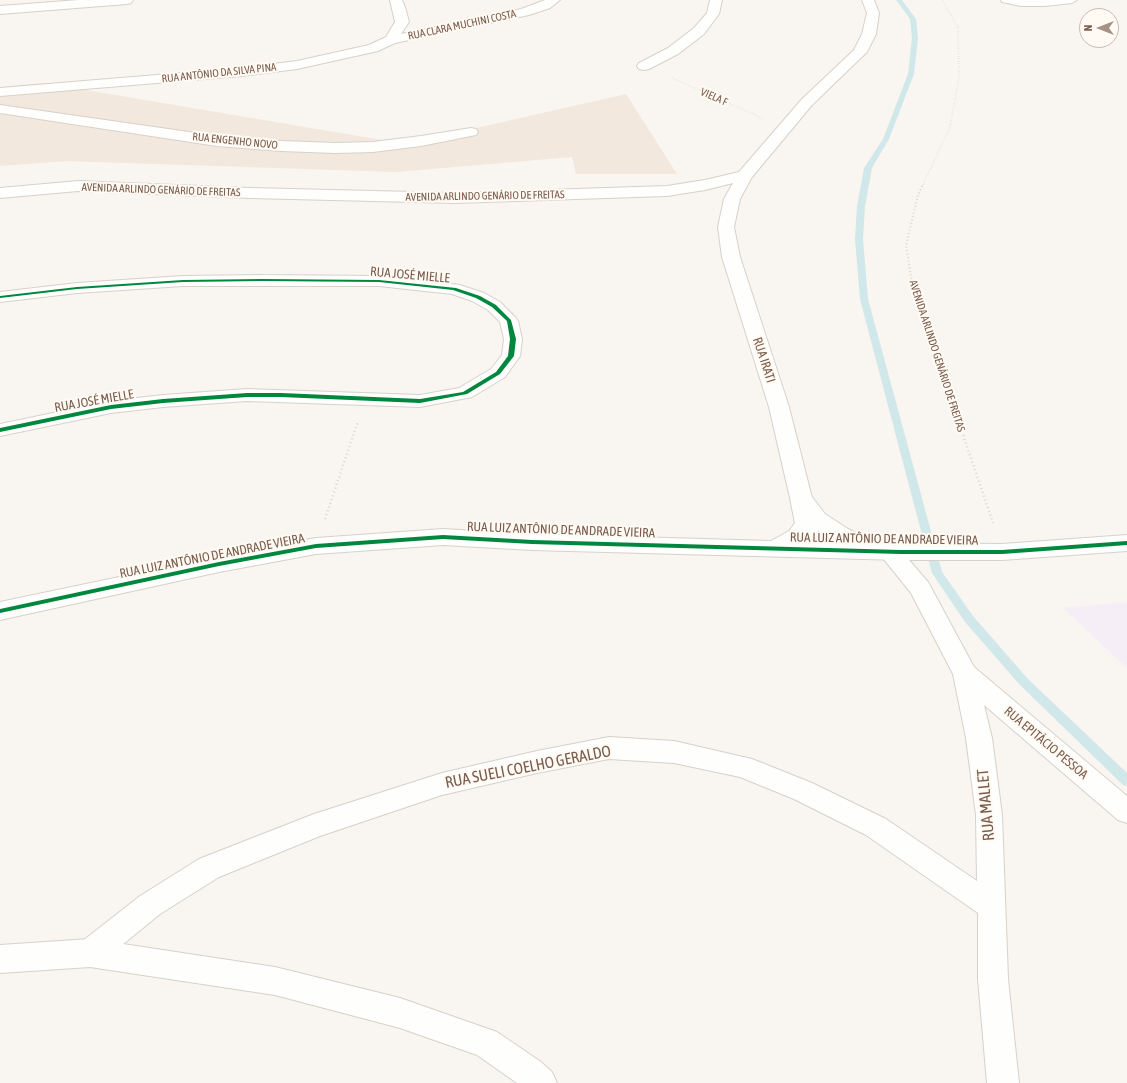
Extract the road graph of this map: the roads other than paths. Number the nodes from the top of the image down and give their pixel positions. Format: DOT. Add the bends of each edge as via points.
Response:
graph roads {
  1 [pos="127,0"];
  2 [pos="396,0"];
  3 [pos="554,0"];
  4 [pos="716,0"];
  5 [pos="868,0"];
  6 [pos="1006,0"];
  7 [pos="1072,0"];
  8 [pos="0,10"];
  9 [pos="392,40"];
  10 [pos="644,66"];
  11 [pos="0,92"];
  12 [pos="0,108"];
  13 [pos="470,132"];
  14 [pos="745,175"];
  15 [pos="0,193"];
  16 [pos="0,297"];
  17 [pos="0,430"];
  18 [pos="801,498"];
  19 [pos="806,524"];
  20 [pos="1127,543"];
  21 [pos="776,548"];
  22 [pos="811,549"];
  23 [pos="889,552"];
  24 [pos="0,611"];
  25 [pos="965,674"];
  26 [pos="1127,812"];
  27 [pos="992,907"];
  28 [pos="90,953"];
  29 [pos="0,958"];
  30 [pos="541,1083"];
  31 [pos="1003,1083"];
  1 -- 8 [label="street"];
  2 -- 9 [label="street" via="402,22"];
  3 -- 9 [label="street, RUA CLARA MUCHINI COSTA" via="524,12"];
  4 -- 10 [label="street" via="713,14 699,31 673,51"];
  5 -- 14 [label="street" via="873,13 869,34 860,52 807,102"];
  6 -- 7 [label="lane" via="1045,3"];
  9 -- 11 [label="street, RUA ANTÔNIO DA SILVA PINA" via="373,48 297,65"];
  12 -- 13 [label="street, RUA ENGENHO NOVO" via="217,141 281,146 373,147"];
  14 -- 15 [label="street, AVENIDA ARLINDO GENÁRIO DE FREITAS" via="667,191 582,195 455,198 78,186"];
  14 -- 18 [label="street, RUA IRATI" via="732,199 726,227 727,235 731,257 779,407"];
  16 -- 17 [label="street, RUA JOSÉ MIELLE" via="184,280 379,281 454,289 478,297 494,306 509,320 513,339 511,356 498,373 465,393 420,401 247,395 111,407"];
  18 -- 19 [label="street, RUA IRATI"];
  18 -- 23 [label="street" via="817,519 828,527"];
  19 -- 21 [label="street" via="797,536"];
  19 -- 22 [label="street, RUA IRATI"];
  20 -- 23 [label="street, RUA LUIZ ANTÔNIO DE ANDRADE VIEIRA" via="1002,552"];
  21 -- 22 [label="street, RUA LUIZ ANTÔNIO DE ANDRADE VIEIRA"];
  21 -- 24 [label="street, RUA LUIZ ANTÔNIO DE ANDRADE VIEIRA" via="532,542 443,537 316,546"];
  22 -- 23 [label="street, RUA LUIZ ANTÔNIO DE ANDRADE VIEIRA"];
  23 -- 25 [label="street, RUA MALLET" via="920,588"];
  25 -- 26 [label="street, RUA EPITÁCIO PESSOA"];
  25 -- 27 [label="street, RUA MALLET" via="979,738 989,815"];
  27 -- 28 [label="street, RUA SUELI COELHO GERALDO" via="876,827 803,791 743,766 674,752 609,748 442,784 300,831 209,868 150,905"];
  27 -- 31 [label="street, RUA MALLET" via="993,979"];
  28 -- 29 [label="street"];
  28 -- 30 [label="street" via="275,981 400,1013 486,1044 530,1072"];
}
